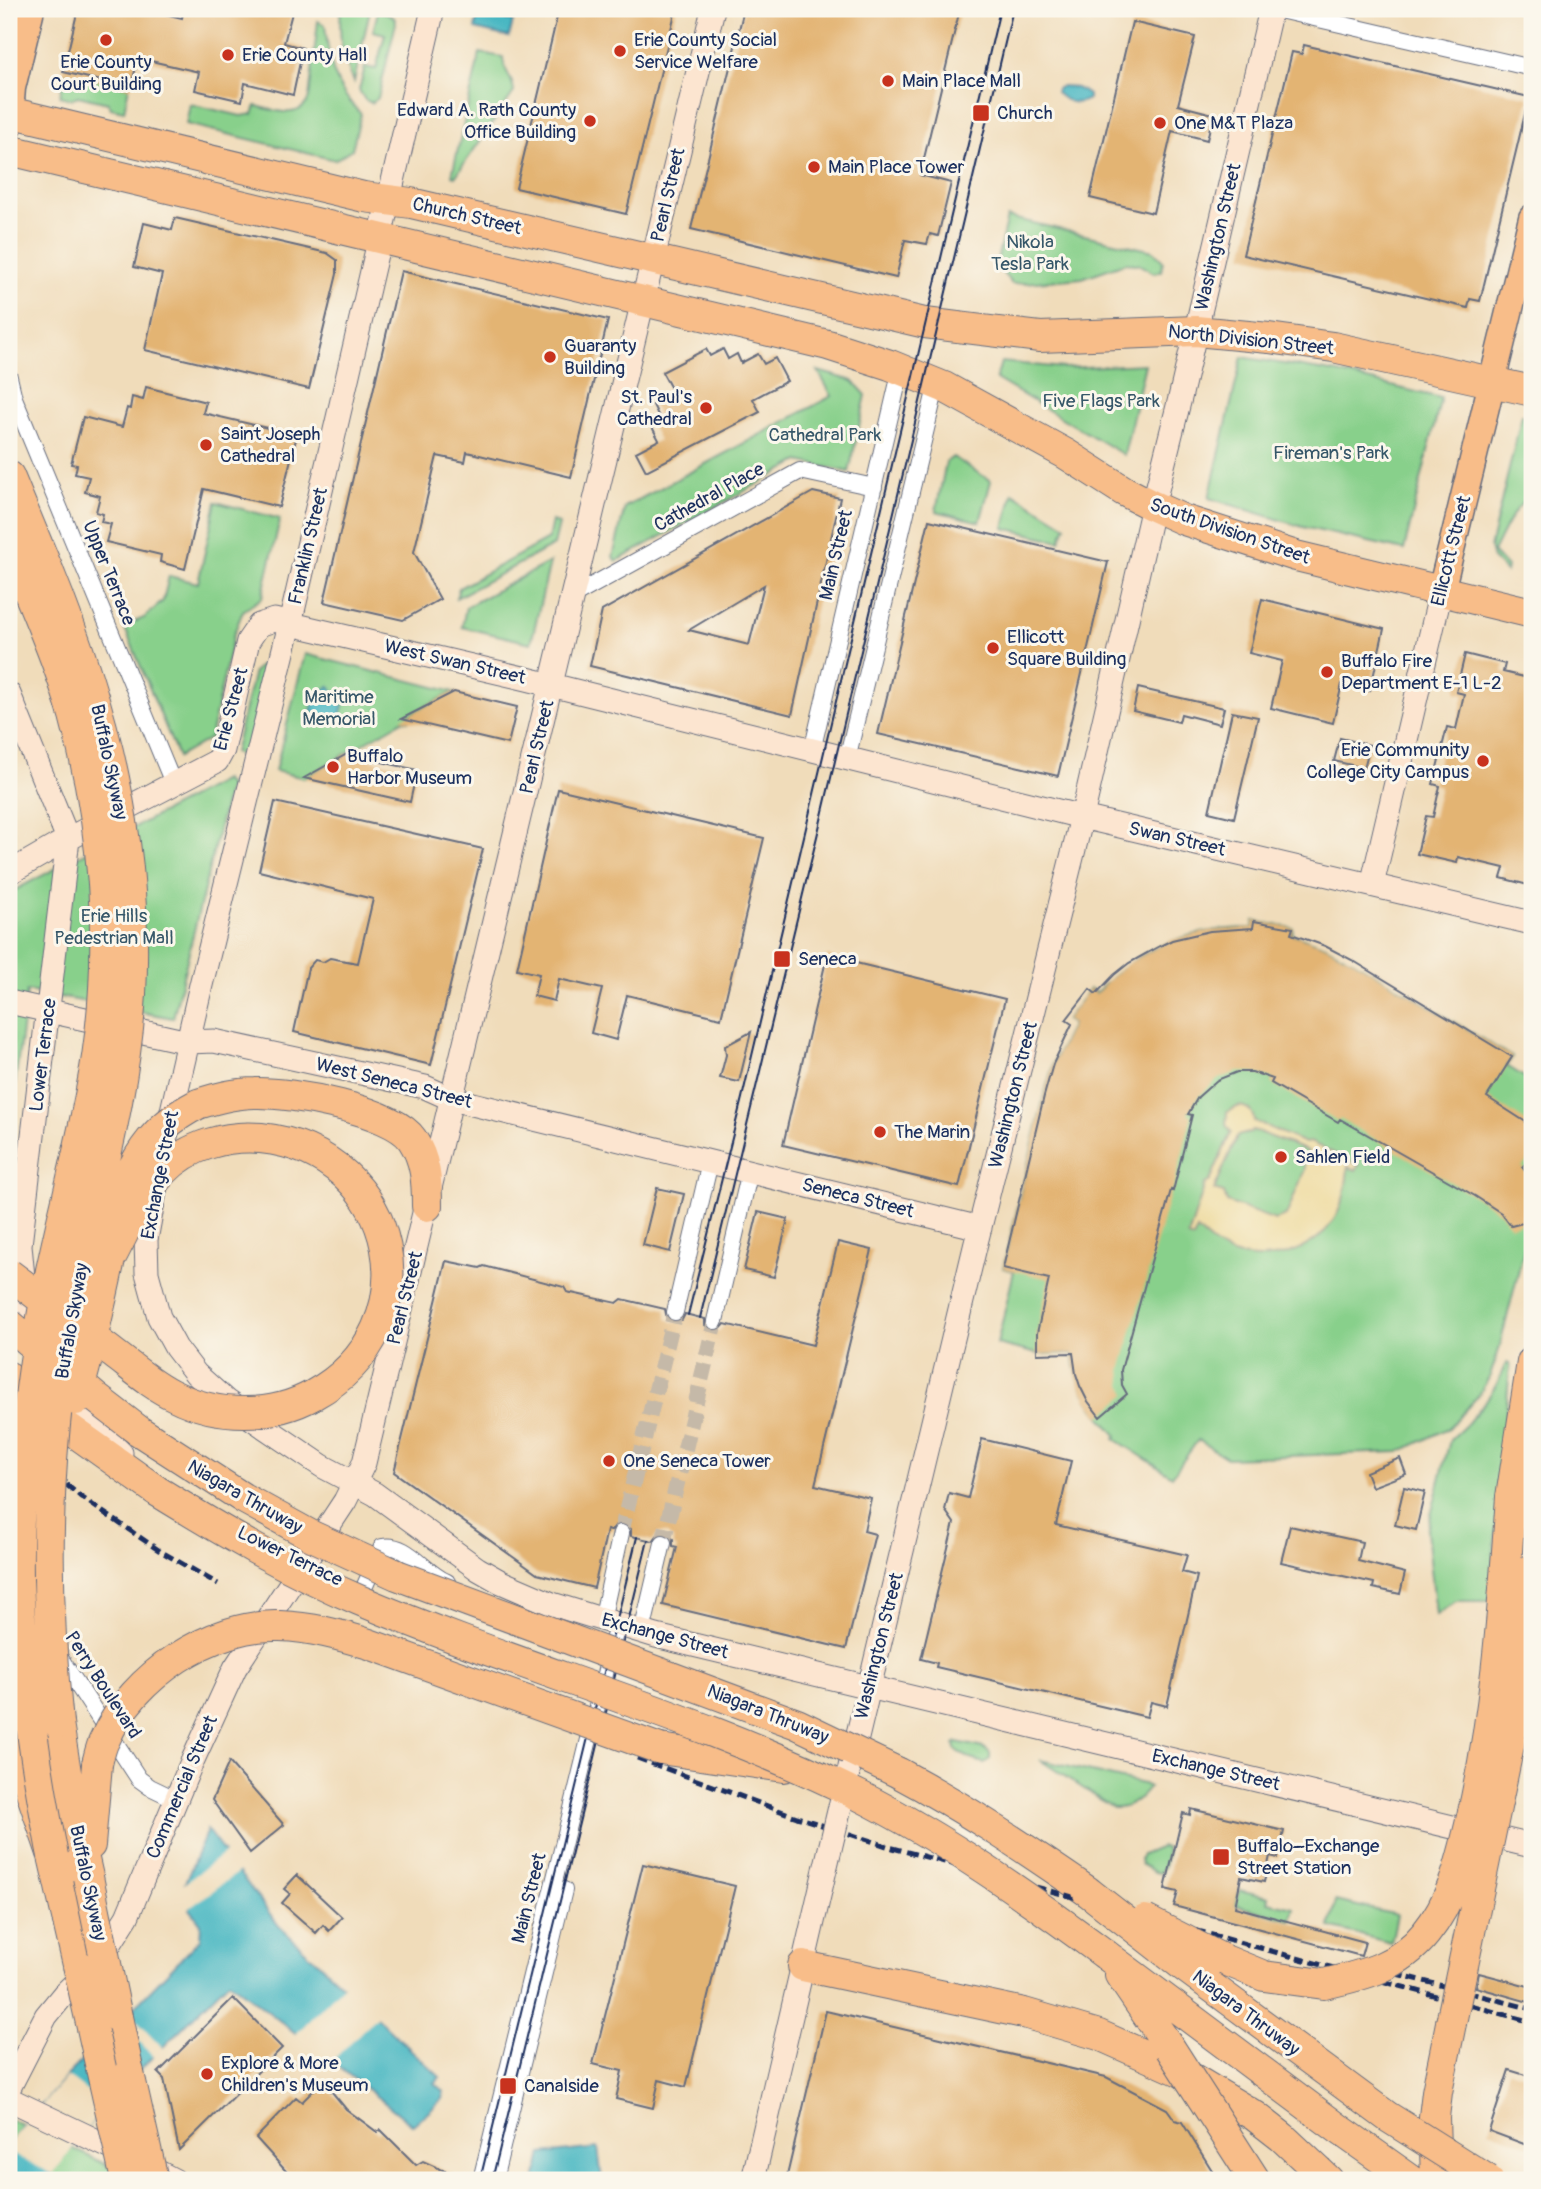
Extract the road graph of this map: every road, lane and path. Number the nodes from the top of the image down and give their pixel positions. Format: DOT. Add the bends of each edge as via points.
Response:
graph roads {
  1 [pos="31,9"];
  2 [pos="433,9"];
  3 [pos="713,9"];
  4 [pos="1273,9"];
  5 [pos="1532,68"];
  6 [pos="9,116"];
  7 [pos="9,150"];
  8 [pos="388,199"];
  9 [pos="1532,218"];
  10 [pos="379,238"];
  11 [pos="653,260"];
  12 [pos="643,301"];
  13 [pos="925,323"];
  14 [pos="1196,331"];
  15 [pos="917,375"];
  16 [pos="9,377"];
  17 [pos="1492,382"];
  18 [pos="1532,391"];
  19 [pos="9,476"];
  20 [pos="874,487"];
  21 [pos="1153,506"];
  22 [pos="9,545"];
  23 [pos="36,575"];
  24 [pos="1441,592"];
  25 [pos="573,596"];
  26 [pos="1532,613"];
  27 [pos="290,624"];
  28 [pos="551,685"];
  29 [pos="9,694"];
  30 [pos="818,752"];
  31 [pos="847,759"];
  32 [pos="217,761"];
  33 [pos="254,771"];
  34 [pos="173,783"];
  35 [pos="1082,817"];
  36 [pos="68,839"];
  37 [pos="9,873"];
  38 [pos="1373,885"];
  39 [pos="1532,923"];
  40 [pos="9,1002"];
  41 [pos="49,1010"];
  42 [pos="188,1042"];
  43 [pos="452,1099"];
  44 [pos="710,1162"];
  45 [pos="743,1170"];
  46 [pos="427,1206"];
  47 [pos="980,1228"];
  48 [pos="110,1261"];
  49 [pos="9,1274"];
  50 [pos="675,1312"];
  51 [pos="715,1321"];
  52 [pos="9,1324"];
  53 [pos="1532,1362"];
  54 [pos="9,1377"];
  55 [pos="355,1483"];
  56 [pos="50,1489"];
  57 [pos="1522,1499"];
  58 [pos="621,1534"];
  59 [pos="663,1543"];
  60 [pos="302,1565"];
  61 [pos="1532,1569"];
  62 [pos="9,1579"];
  63 [pos="363,1590"];
  64 [pos="622,1626"];
  65 [pos="870,1688"];
  66 [pos="9,1728"];
  67 [pos="797,1768"];
  68 [pos="175,1799"];
  69 [pos="1532,1846"];
  70 [pos="53,1856"];
  71 [pos="88,1877"];
  72 [pos="1087,1892"];
  73 [pos="1106,1955"];
  74 [pos="803,1966"];
  75 [pos="9,2088"];
  76 [pos="9,2099"];
  77 [pos="118,2151"];
  78 [pos="125,2180"];
  79 [pos="153,2180"];
  80 [pos="174,2180"];
  81 [pos="481,2180"];
  82 [pos="494,2180"];
  83 [pos="753,2180"];
  84 [pos="1255,2180"];
  85 [pos="1328,2180"];
  86 [pos="1411,2180"];
  87 [pos="1436,2180"];
  88 [pos="1488,2180"];
  1 -- 6 [label="main road"];
  2 -- 8 [label="street, Franklin Street"];
  3 -- 11 [label="street, Pearl Street"];
  4 -- 5 [label="street"];
  4 -- 14 [label="street, Washington Street"];
  6 -- 8 [label="highway, Church Street"];
  7 -- 10 [label="highway"];
  8 -- 10 [label="street, Franklin Street"];
  8 -- 11 [label="highway, Church Street"];
  9 -- 17 [label="main road, Ellicott Street"];
  10 -- 12 [label="highway"];
  10 -- 27 [label="street, Franklin Street"];
  11 -- 12 [label="street, Pearl Street"];
  11 -- 13 [label="highway, Church Street"];
  12 -- 15 [label="highway" via="828,345"];
  12 -- 25 [label="street, Pearl Street"];
  13 -- 14 [label="highway, North Division Street" via="1040,337"];
  14 -- 17 [label="highway, North Division Street" via="1332,347"];
  14 -- 21 [label="street, Washington Street"];
  15 -- 20 [label="street, Main Street"];
  15 -- 21 [label="highway, South Division Street" via="999,416"];
  15 -- 31 [label="street"];
  16 -- 34 [label="street, Upper Terrace" via="13,398"];
  17 -- 18 [label="highway, North Division Street"];
  17 -- 24 [label="main road, Ellicott Street"];
  19 -- 23 [label="highway, Buffalo Skyway"];
  20 -- 25 [label="street, Cathedral Place" via="800,471"];
  20 -- 30 [label="street, Main Street"];
  21 -- 24 [label="highway, South Division Street" via="1284,552"];
  21 -- 35 [label="street, Washington Street"];
  22 -- 23 [label="highway, Buffalo Skyway"];
  23 -- 56 [label="highway, Buffalo Skyway, bridge" via="90,681 113,769 128,858 132,955 124,1067 67,1339"];
  23 -- 70 [label="highway, Buffalo Skyway, bridge" via="85,758 104,906 97,1054 37,1344 22,1479 18,1577 25,1679"];
  24 -- 26 [label="highway, South Division Street"];
  24 -- 38 [label="street, Ellicott Street"];
  25 -- 28 [label="street, Pearl Street"];
  27 -- 28 [label="street, West Swan Street"];
  27 -- 32 [label="street, Erie Street" via="274,620 259,625 248,642"];
  27 -- 33 [label="street, Franklin Street"];
  28 -- 30 [label="street, West Swan Street"];
  28 -- 43 [label="street, Pearl Street"];
  29 -- 36 [label="street, Lower Terrace"];
  30 -- 31 [label="street, Swan Street"];
  31 -- 35 [label="street, Swan Street"];
  32 -- 33 [label="street"];
  32 -- 34 [label="street, Erie Street"];
  33 -- 42 [label="street, Franklin Street"];
  34 -- 36 [label="street, Erie Street"];
  35 -- 38 [label="street, Swan Street"];
  35 -- 47 [label="street, Washington Street"];
  36 -- 37 [label="street, Erie Street"];
  36 -- 41 [label="street, Lower Terrace"];
  38 -- 39 [label="street, Swan Street"];
  40 -- 41 [label="street, West Seneca Street"];
  41 -- 42 [label="street, West Seneca Street"];
  41 -- 60 [label="street, Lower Terrace" via="20,1245 26,1310 34,1340 82,1414 122,1454 184,1499"];
  42 -- 43 [label="street, West Seneca Street" via="214,1041 425,1087"];
  42 -- 55 [label="street, Exchange Street" via="146,1240 159,1318 196,1374 226,1401"];
  43 -- 44 [label="street, West Seneca Street"];
  43 -- 46 [label="street, Pearl Street"];
  44 -- 45 [label="street, West Seneca Street"];
  44 -- 50 [label="street"];
  45 -- 47 [label="street, Seneca Street"];
  45 -- 51 [label="street"];
  46 -- 48 [label="highway, bridge" via="427,1176 419,1153 396,1124 297,1097 226,1095 178,1114 138,1158 119,1213"];
  46 -- 55 [label="street, Pearl Street" via="364,1463"];
  47 -- 65 [label="street, Washington Street"];
  48 -- 49 [label="highway, bridge" via="144,1195 165,1170 188,1153 217,1141 244,1137 279,1140 334,1164 360,1189 379,1222 387,1251 388,1286 381,1318 350,1368 310,1397 256,1412 201,1406 175,1396"];
  48 -- 56 [label="highway, bridge" via="85,1370"];
  52 -- 72 [label="highway, Niagara Thruway, bridge" via="139,1431 312,1536 397,1575 797,1724 946,1798"];
  53 -- 57 [label="highway"];
  54 -- 67 [label="highway, Niagara Thruway, bridge" via="63,1424 148,1484 286,1565 434,1630"];
  55 -- 60 [label="street, Commercial Street"];
  55 -- 64 [label="street, Exchange Street" via="501,1582"];
  56 -- 71 [label="highway, Buffalo Skyway, bridge" via="51,1660 63,1762"];
  57 -- 72 [label="highway, bridge" via="1477,1797 1460,1867 1445,1906 1425,1934 1399,1958 1366,1975 1324,1984 1264,1976"];
  58 -- 64 [label="street, Main Street"];
  59 -- 64 [label="street, Main Street"];
  60 -- 63 [label="street, Lower Terrace"];
  60 -- 68 [label="street, Commercial Street" via="235,1668"];
  61 -- 87 [label="highway, bridge" via="1509,1745 1437,2092"];
  62 -- 68 [label="street, Perry Boulevard" via="139,1779"];
  63 -- 63 [label="street, Lower Terrace" via="436,1621 530,1646 538,1617 437,1578 391,1545 382,1547"];
  64 -- 65 [label="street, Exchange Street"];
  64 -- 81 [label="street, Main Street"];
  64 -- 82 [label="street, Main Street"];
  65 -- 69 [label="street, Exchange Street"];
  65 -- 74 [label="street, Washington Street, bridge"];
  66 -- 70 [label="highway, bridge"];
  67 -- 71 [label="highway, bridge" via="660,1749 333,1633 278,1626 242,1630 208,1641 158,1671 134,1694 105,1738 93,1790"];
  67 -- 73 [label="highway, Niagara Thruway, bridge" via="920,1830 1007,1884"];
  68 -- 75 [label="street, Commercial Street" via="127,1917 102,1958 46,2016"];
  70 -- 78 [label="highway, Buffalo Skyway, bridge"];
  71 -- 79 [label="highway, Buffalo Skyway, bridge"];
  72 -- 88 [label="highway, Niagara Thruway, bridge" via="1388,2117"];
  73 -- 84 [label="highway, bridge"];
  73 -- 86 [label="highway, Niagara Thruway"];
  74 -- 83 [label="street, Washington Street"];
  74 -- 85 [label="highway, bridge" via="1024,2013 1099,2035 1180,2071 1255,2116"];
  76 -- 77 [label="street"];
  77 -- 78 [label="street"];
  77 -- 80 [label="street"];
}
